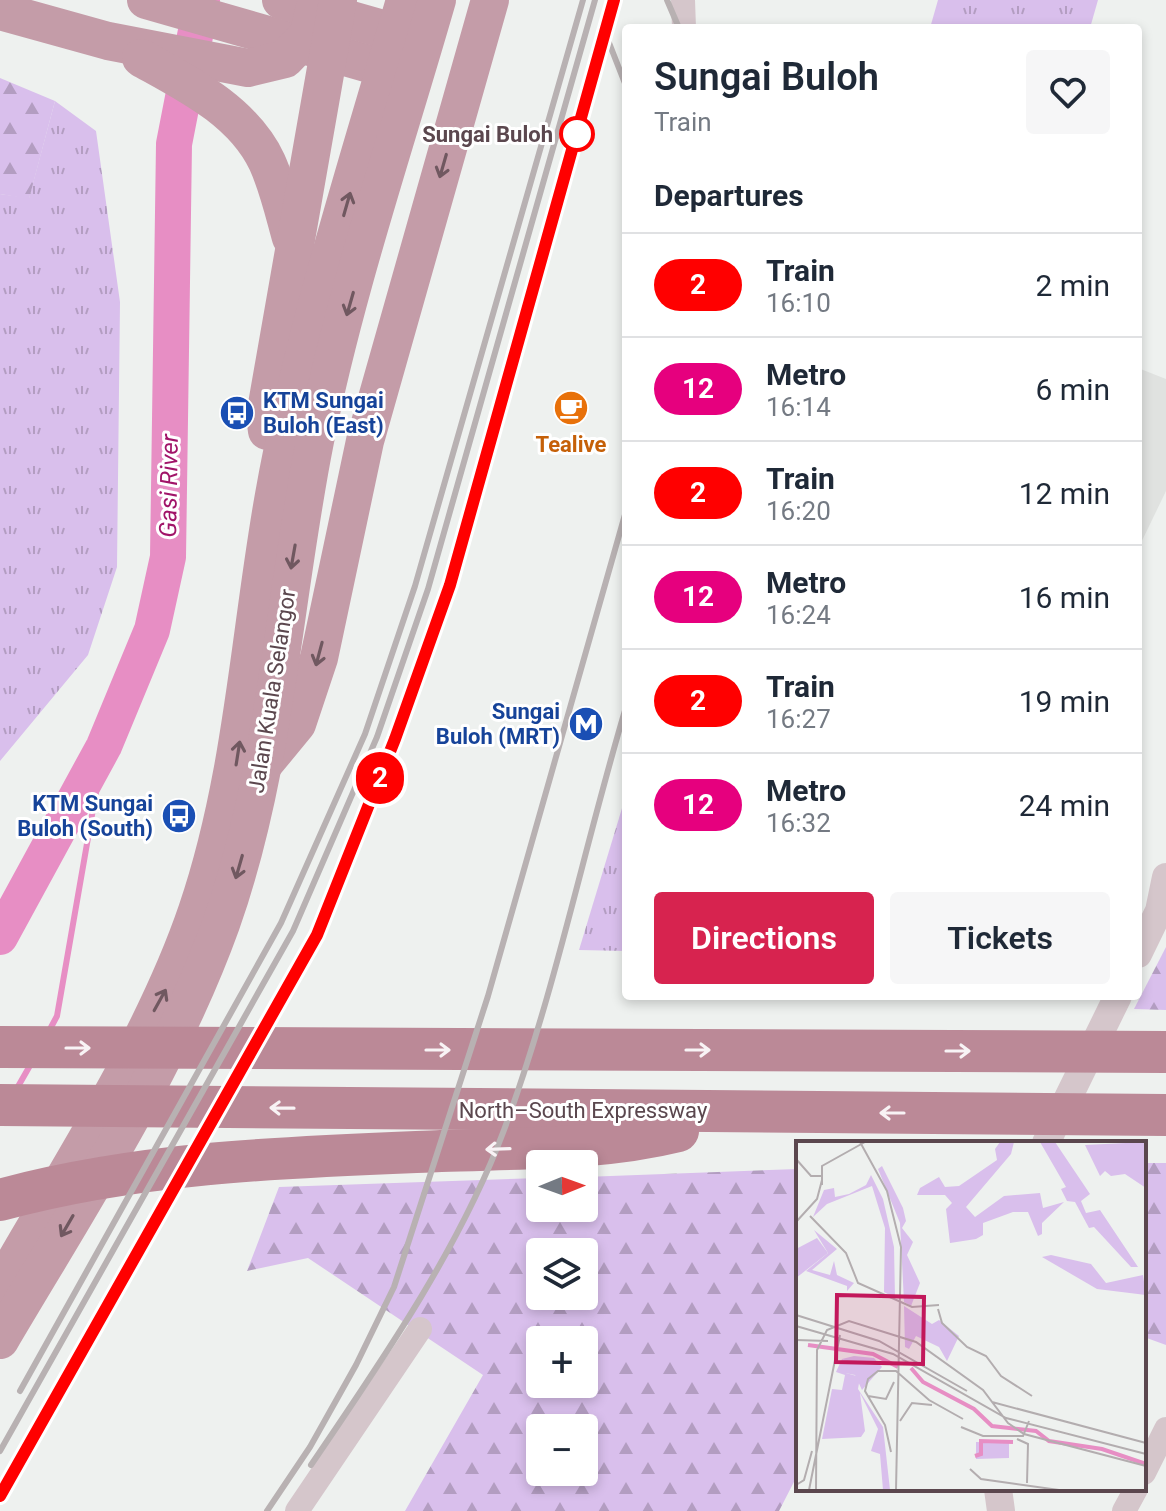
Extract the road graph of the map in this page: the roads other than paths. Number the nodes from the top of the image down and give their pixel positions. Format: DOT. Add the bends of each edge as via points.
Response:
graph roads {
  1 [pos="146,0"];
  2 [pos="281,0"];
  3 [pos="317,0"];
  4 [pos="338,0"];
  5 [pos="405,0"];
  6 [pos="437,0"];
  7 [pos="490,0"];
  8 [pos="683,0"];
  9 [pos="0,11"];
  10 [pos="684,24"];
  11 [pos="469,73"];
  12 [pos="211,77"];
  13 [pos="294,249"];
  14 [pos="274,497"];
  15 [pos="264,764"];
  16 [pos="1166,877"];
  17 [pos="1142,946"];
  18 [pos="1116,1000"];
  19 [pos="0,1047"];
  20 [pos="1166,1052"];
  21 [pos="0,1105"];
  22 [pos="740,1112"];
  23 [pos="1166,1115"];
  24 [pos="1047,1141"];
  25 [pos="0,1200"];
  26 [pos="0,1289"];
  27 [pos="420,1329"];
  28 [pos="0,1340"];
  29 [pos="1146,1421"];
  30 [pos="1166,1429"];
  31 [pos="1146,1469"];
  32 [pos="998,1491"];
  33 [pos="1135,1491"];
  34 [pos="297,1511"];
  35 [pos="1001,1511"];
  36 [pos="1124,1511"];
  1 -- 11 [label="highway"];
  2 -- 11 [label="highway"];
  3 -- 12 [label="highway" via="308,35 285,59"];
  4 -- 13 [label="highway"];
  14 -- 5 [label="highway, Jalan Kuala Selangor, one-way" via="307,342"];
  6 -- 15 [label="highway, Jalan Kuala Selangor, one-way" via="316,437"];
  7 -- 11 [label="highway"];
  8 -- 10 [label="street"];
  9 -- 12 [label="highway"];
  11 -- 15 [label="highway, one-way" via="365,441 319,658 297,724"];
  12 -- 13 [label="highway" via="232,116 266,159"];
  13 -- 14 [label="highway" via="265,416"];
  26 -- 14 [label="highway, Jalan Kuala Selangor, one-way" via="168,986 196,913 237,760"];
  15 -- 28 [label="highway, Jalan Kuala Selangor, one-way" via="235,882 193,995"];
  16 -- 17 [label="street" via="1159,911"];
  18 -- 24 [label="street"];
  19 -- 20 [label="highway, one-way"];
  22 -- 21 [label="highway, North–South Expressway, one-way"];
  23 -- 22 [label="highway, North–South Expressway, one-way"];
  22 -- 25 [label="highway, one-way" via="675,1132 582,1146 312,1156 146,1170 65,1182"];
  27 -- 34 [label="street"];
  29 -- 30 [label="street"];
  30 -- 31 [label="street"];
  32 -- 35 [label="street"];
  33 -- 36 [label="street"];
}
